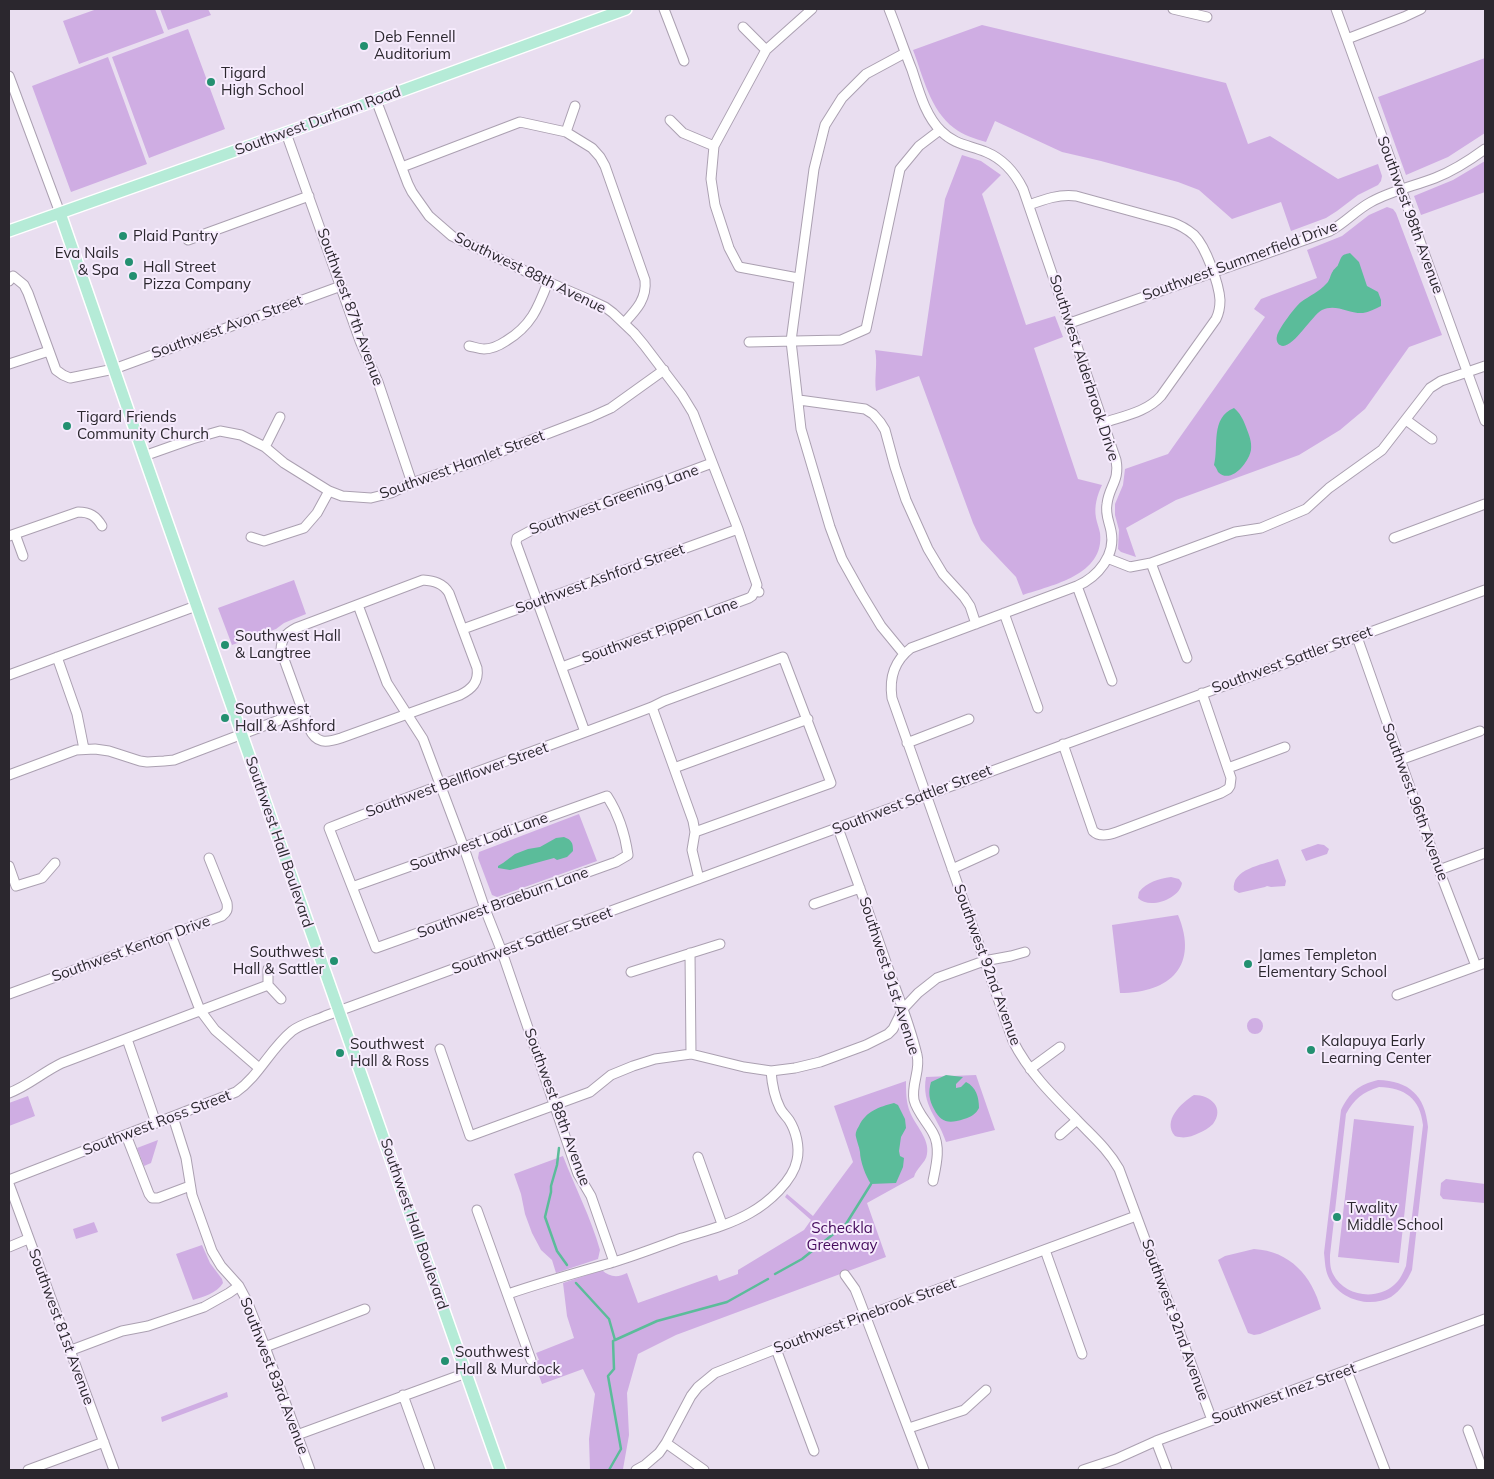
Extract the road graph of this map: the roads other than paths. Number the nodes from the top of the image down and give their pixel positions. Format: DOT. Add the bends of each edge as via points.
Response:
graph roads {
  1 [pos="626,9"];
  2 [pos="664,9"];
  3 [pos="812,9"];
  4 [pos="890,9"];
  5 [pos="1173,9"];
  6 [pos="1336,9"];
  7 [pos="1420,9"];
  8 [pos="1207,17"];
  9 [pos="743,28"];
  10 [pos="1347,39"];
  11 [pos="766,50"];
  12 [pos="905,53"];
  13 [pos="684,61"];
  14 [pos="9,76"];
  15 [pos="376,100"];
  16 [pos="575,106"];
  17 [pos="670,120"];
  18 [pos="940,130"];
  19 [pos="566,132"];
  20 [pos="286,133"];
  21 [pos="714,146"];
  22 [pos="1485,149"];
  23 [pos="402,167"];
  24 [pos="1401,190"];
  25 [pos="309,196"];
  26 [pos="1029,205"];
  27 [pos="60,213"];
  28 [pos="9,231"];
  29 [pos="188,240"];
  30 [pos="1213,272"];
  31 [pos="798,278"];
  32 [pos="11,279"];
  33 [pos="548,282"];
  34 [pos="341,286"];
  35 [pos="624,323"];
  36 [pos="1070,323"];
  37 [pos="791,341"];
  38 [pos="750,342"];
  39 [pos="469,346"];
  40 [pos="49,351"];
  41 [pos="9,364"];
  42 [pos="1485,366"];
  43 [pos="114,369"];
  44 [pos="664,370"];
  45 [pos="1468,372"];
  46 [pos="799,400"];
  47 [pos="280,416"];
  48 [pos="1406,420"];
  49 [pos="1485,421"];
  50 [pos="1103,423"];
  51 [pos="1432,439"];
  52 [pos="265,448"];
  53 [pos="144,456"];
  54 [pos="712,463"];
  55 [pos="412,483"];
  56 [pos="329,491"];
  57 [pos="1485,504"];
  58 [pos="102,526"];
  59 [pos="738,529"];
  60 [pos="12,535"];
  61 [pos="251,537"];
  62 [pos="1394,538"];
  63 [pos="23,556"];
  64 [pos="1107,558"];
  65 [pos="1151,563"];
  66 [pos="1077,586"];
  67 [pos="1485,590"];
  68 [pos="757,591"];
  69 [pos="538,602"];
  70 [pos="358,605"];
  71 [pos="196,606"];
  72 [pos="1004,613"];
  73 [pos="976,624"];
  74 [pos="463,629"];
  75 [pos="1357,637"];
  76 [pos="904,654"];
  77 [pos="57,657"];
  78 [pos="1187,658"];
  79 [pos="562,667"];
  80 [pos="9,675"];
  81 [pos="1112,681"];
  82 [pos="1202,693"];
  83 [pos="652,707"];
  84 [pos="1038,708"];
  85 [pos="302,711"];
  86 [pos="407,714"];
  87 [pos="808,719"];
  88 [pos="970,719"];
  89 [pos="1480,731"];
  90 [pos="585,732"];
  91 [pos="242,734"];
  92 [pos="907,743"];
  93 [pos="1063,744"];
  94 [pos="1285,747"];
  95 [pos="84,749"];
  96 [pos="1400,760"];
  97 [pos="674,768"];
  98 [pos="1228,768"];
  99 [pos="9,775"];
  100 [pos="440,786"];
  101 [pos="925,795"];
  102 [pos="838,828"];
  103 [pos="695,832"];
  104 [pos="464,848"];
  105 [pos="994,850"];
  106 [pos="1485,853"];
  107 [pos="628,855"];
  108 [pos="209,858"];
  109 [pos="55,863"];
  110 [pos="9,866"];
  111 [pos="952,869"];
  112 [pos="1439,870"];
  113 [pos="700,879"];
  114 [pos="352,887"];
  115 [pos="860,888"];
  116 [pos="814,904"];
  117 [pos="485,909"];
  118 [pos="171,935"];
  119 [pos="720,944"];
  120 [pos="502,952"];
  121 [pos="1025,952"];
  122 [pos="690,953"];
  123 [pos="984,960"];
  124 [pos="1485,963"];
  125 [pos="1476,966"];
  126 [pos="268,968"];
  127 [pos="631,972"];
  128 [pos="268,985"];
  129 [pos="9,994"];
  130 [pos="1397,995"];
  131 [pos="281,999"];
  132 [pos="903,1009"];
  133 [pos="200,1010"];
  134 [pos="339,1011"];
  135 [pos="127,1039"];
  136 [pos="1060,1047"];
  137 [pos="440,1049"];
  138 [pos="691,1054"];
  139 [pos="259,1068"];
  140 [pos="1030,1069"];
  141 [pos="771,1071"];
  142 [pos="9,1093"];
  143 [pos="555,1106"];
  144 [pos="172,1117"];
  145 [pos="1076,1120"];
  146 [pos="156,1123"];
  147 [pos="126,1135"];
  148 [pos="1060,1135"];
  149 [pos="698,1157"];
  150 [pos="9,1180"];
  151 [pos="933,1181"];
  152 [pos="9,1184"];
  153 [pos="190,1186"];
  154 [pos="477,1210"];
  155 [pos="1136,1216"];
  156 [pos="722,1224"];
  157 [pos="28,1239"];
  158 [pos="9,1247"];
  159 [pos="1045,1250"];
  160 [pos="614,1262"];
  161 [pos="845,1275"];
  162 [pos="239,1286"];
  163 [pos="508,1294"];
  164 [pos="365,1309"];
  165 [pos="866,1316"];
  166 [pos="1485,1319"];
  167 [pos="265,1347"];
  168 [pos="776,1349"];
  169 [pos="69,1351"];
  170 [pos="1082,1354"];
  171 [pos="531,1360"];
  172 [pos="1348,1371"];
  173 [pos="466,1373"];
  174 [pos="986,1390"];
  175 [pos="402,1395"];
  176 [pos="1212,1420"];
  177 [pos="909,1428"];
  178 [pos="1468,1430"];
  179 [pos="297,1434"];
  180 [pos="1156,1441"];
  181 [pos="104,1442"];
  182 [pos="666,1443"];
  183 [pos="814,1451"];
  184 [pos="1481,1468"];
  185 [pos="28,1470"];
  186 [pos="114,1470"];
  187 [pos="310,1470"];
  188 [pos="430,1470"];
  189 [pos="500,1470"];
  190 [pos="636,1470"];
  191 [pos="704,1470"];
  192 [pos="924,1470"];
  193 [pos="1083,1470"];
  194 [pos="1167,1470"];
  195 [pos="1385,1470"];
  1 -- 15 [label="main road, Southwest Durham Road"];
  2 -- 13 [label="street"];
  3 -- 11 [label="street"];
  4 -- 12 [label="street, Southwest Alderbrook Drive"];
  5 -- 8 [label="street"];
  6 -- 10 [label="street, Southwest 98th Avenue"];
  7 -- 10 [label="street"];
  9 -- 11 [label="street"];
  10 -- 24 [label="street, Southwest 98th Avenue"];
  11 -- 21 [label="street"];
  12 -- 18 [label="street, Southwest Alderbrook Drive" via="927,110"];
  12 -- 31 [label="street" via="866,74 842,98 825,125 814,169"];
  14 -- 27 [label="street"];
  15 -- 20 [label="main road, Southwest Durham Road"];
  15 -- 23 [label="street, Southwest 88th Avenue"];
  16 -- 19 [label="street"];
  17 -- 21 [label="street" via="683,133"];
  18 -- 26 [label="street, Southwest Alderbrook Drive" via="956,142 1003,162 1019,181"];
  18 -- 37 [label="street" via="919,146 900,169 866,329 841,340"];
  19 -- 23 [label="street" via="520,122"];
  19 -- 35 [label="street" via="592,148 605,166 645,280 642,302"];
  20 -- 25 [label="street, Southwest 87th Avenue"];
  20 -- 27 [label="main road, Southwest Durham Road"];
  21 -- 31 [label="street" via="711,179 715,205 739,267"];
  22 -- 24 [label="street, Southwest Summerfield Drive" via="1436,177"];
  23 -- 33 [label="street, Southwest 88th Avenue" via="423,210 452,236"];
  24 -- 30 [label="street, Southwest Summerfield Drive" via="1370,202 1330,231"];
  24 -- 45 [label="street, Southwest 98th Avenue"];
  25 -- 29 [label="street"];
  25 -- 34 [label="street, Southwest 87th Avenue"];
  26 -- 30 [label="street" via="1053,196 1076,196 1181,225 1196,237"];
  26 -- 36 [label="street, Southwest Alderbrook Drive"];
  27 -- 28 [label="main road, Southwest Durham Road"];
  27 -- 43 [label="main road, Southwest Hall Boulevard"];
  30 -- 36 [label="street, Southwest Summerfield Drive"];
  30 -- 50 [label="street" via="1220,311 1161,396 1147,408"];
  31 -- 37 [label="street"];
  32 -- 40 [label="street, Southwest Avon Street" via="24,285"];
  33 -- 35 [label="street, Southwest 88th Avenue" via="605,307"];
  33 -- 39 [label="street" via="531,320 513,337 485,350"];
  34 -- 43 [label="street, Southwest Avon Street"];
  34 -- 55 [label="street, Southwest 87th Avenue"];
  35 -- 44 [label="street, Southwest 88th Avenue"];
  36 -- 50 [label="street, Southwest Alderbrook Drive"];
  37 -- 38 [label="street"];
  37 -- 46 [label="street"];
  40 -- 41 [label="street"];
  40 -- 43 [label="street, Southwest Avon Street" via="56,370 70,378"];
  42 -- 45 [label="street"];
  43 -- 53 [label="main road, Southwest Hall Boulevard"];
  44 -- 54 [label="street, Southwest 88th Avenue" via="689,404"];
  44 -- 55 [label="street, Southwest Hamlet Street" via="611,408 591,418"];
  45 -- 48 [label="street" via="1430,388"];
  45 -- 49 [label="street, Southwest 98th Avenue"];
  46 -- 73 [label="street" via="865,409 880,422 921,534 943,574 970,606"];
  46 -- 76 [label="street" via="801,429 809,460 842,559 881,626"];
  47 -- 52 [label="street"];
  48 -- 51 [label="street"];
  48 -- 65 [label="street" via="1382,450 1306,509 1261,528 1235,532"];
  50 -- 64 [label="street, Southwest Alderbrook Drive" via="1117,472 1106,511 1112,536"];
  52 -- 53 [label="street, Southwest Hamlet Street" via="241,434 220,431"];
  52 -- 56 [label="street, Southwest Hamlet Street"];
  53 -- 71 [label="main road, Southwest Hall Boulevard"];
  54 -- 59 [label="street, Southwest 88th Avenue"];
  54 -- 69 [label="street, Southwest Greening Lane" via="517,538 516,543"];
  55 -- 56 [label="street, Southwest Hamlet Street" via="371,498 342,496"];
  56 -- 61 [label="street" via="304,528 264,541"];
  57 -- 62 [label="street"];
  58 -- 60 [label="street" via="90,513 78,512"];
  59 -- 68 [label="street, Southwest 88th Avenue"];
  59 -- 69 [label="street, Southwest Ashford Street"];
  60 -- 63 [label="street"];
  64 -- 65 [label="street" via="1130,567"];
  64 -- 66 [label="street, Southwest Alderbrook Drive" via="1094,576"];
  65 -- 78 [label="street"];
  66 -- 72 [label="street, Southwest Alderbrook Drive"];
  66 -- 81 [label="street"];
  67 -- 75 [label="street, Southwest Sattler Street"];
  68 -- 79 [label="street, Southwest Pippen Lane" via="749,598"];
  69 -- 74 [label="street, Southwest Ashford Street"];
  69 -- 79 [label="street"];
  70 -- 74 [label="street" via="423,580 438,582 446,588"];
  70 -- 85 [label="street" via="296,628 282,639 281,651"];
  70 -- 86 [label="street, Southwest 88th Avenue" via="387,683"];
  71 -- 77 [label="street"];
  71 -- 91 [label="main road, Southwest Hall Boulevard"];
  72 -- 73 [label="street, Southwest Alderbrook Drive"];
  72 -- 84 [label="street"];
  73 -- 76 [label="street, Southwest Alderbrook Drive" via="911,648"];
  74 -- 86 [label="street" via="478,673 474,686"];
  75 -- 82 [label="street, Southwest Sattler Street"];
  75 -- 96 [label="street, Southwest 96th Avenue"];
  76 -- 92 [label="street" via="892,675 891,690"];
  77 -- 80 [label="street"];
  77 -- 95 [label="street" via="77,714"];
  79 -- 90 [label="street"];
  82 -- 93 [label="street, Southwest Sattler Street"];
  82 -- 98 [label="street"];
  83 -- 87 [label="street" via="783,657"];
  83 -- 90 [label="street"];
  83 -- 97 [label="street"];
  85 -- 86 [label="street" via="314,738 320,741 341,738"];
  85 -- 91 [label="street"];
  86 -- 100 [label="street, Southwest 88th Avenue" via="423,739"];
  87 -- 97 [label="street"];
  87 -- 103 [label="street" via="831,783"];
  88 -- 92 [label="street"];
  89 -- 96 [label="street"];
  90 -- 100 [label="street, Southwest Bellflower Street"];
  91 -- 95 [label="street" via="164,761 140,761 109,751"];
  91 -- 134 [label="main road, Southwest Hall Boulevard"];
  92 -- 101 [label="street"];
  93 -- 98 [label="street" via="1093,831 1100,835 1221,793 1230,786"];
  93 -- 101 [label="street, Southwest Sattler Street"];
  94 -- 98 [label="street"];
  95 -- 99 [label="street"];
  96 -- 112 [label="street, Southwest 96th Avenue"];
  97 -- 103 [label="street"];
  100 -- 104 [label="street, Southwest 88th Avenue"];
  100 -- 114 [label="street, Southwest Bellflower Street" via="329,828"];
  101 -- 102 [label="street, Southwest Sattler Street"];
  101 -- 111 [label="street, Southwest 92nd Avenue"];
  102 -- 113 [label="street, Southwest Sattler Street"];
  102 -- 115 [label="street, Southwest 91st Avenue"];
  103 -- 113 [label="street" via="692,850"];
  104 -- 107 [label="street, Southwest Lodi Lane" via="607,796 627,843"];
  104 -- 114 [label="street, Southwest Lodi Lane"];
  104 -- 117 [label="street, Southwest 88th Avenue"];
  105 -- 111 [label="street"];
  106 -- 112 [label="street"];
  107 -- 117 [label="street, Southwest Braeburn Lane"];
  108 -- 118 [label="street, Southwest Kenton Drive" via="228,909 222,916"];
  109 -- 110 [label="street" via="42,878 16,886"];
  111 -- 123 [label="street, Southwest 92nd Avenue"];
  112 -- 125 [label="street, Southwest 96th Avenue"];
  113 -- 120 [label="street, Southwest Sattler Street"];
  114 -- 117 [label="street, Southwest Braeburn Lane" via="376,948"];
  115 -- 116 [label="street"];
  115 -- 132 [label="street, Southwest 91st Avenue"];
  117 -- 120 [label="street, Southwest 88th Avenue"];
  118 -- 129 [label="street, Southwest Kenton Drive"];
  118 -- 133 [label="street"];
  119 -- 122 [label="street"];
  120 -- 134 [label="street, Southwest Sattler Street"];
  120 -- 143 [label="street, Southwest 88th Avenue"];
  121 -- 123 [label="street"];
  122 -- 127 [label="street"];
  122 -- 138 [label="street"];
  123 -- 132 [label="street" via="937,978"];
  123 -- 140 [label="street, Southwest 92nd Avenue" via="1013,1040"];
  124 -- 125 [label="street"];
  125 -- 130 [label="street"];
  126 -- 128 [label="street"];
  128 -- 131 [label="street"];
  128 -- 133 [label="street"];
  132 -- 141 [label="street" via="888,1034 866,1046 820,1062"];
  132 -- 151 [label="street, Southwest 91st Avenue" via="918,1057 914,1101 937,1143"];
  133 -- 135 [label="street"];
  133 -- 139 [label="street" via="215,1030"];
  134 -- 139 [label="street, Southwest Ross Street" via="293,1030"];
  134 -- 173 [label="main road, Southwest Hall Boulevard"];
  135 -- 142 [label="street" via="52,1068"];
  135 -- 146 [label="street"];
  136 -- 140 [label="street"];
  137 -- 143 [label="street" via="470,1136"];
  138 -- 141 [label="street"];
  138 -- 143 [label="street" via="633,1066 611,1076 590,1092"];
  139 -- 144 [label="street, Southwest Ross Street" via="236,1092"];
  140 -- 145 [label="street, Southwest 92nd Avenue"];
  141 -- 156 [label="street" via="780,1109 794,1131 798,1149 795,1165 789,1178 767,1202 739,1219"];
  143 -- 160 [label="street, Southwest 88th Avenue" via="578,1174 591,1196"];
  144 -- 146 [label="street, Southwest Ross Street"];
  144 -- 153 [label="street, Southwest 83rd Avenue" via="186,1158"];
  145 -- 148 [label="street"];
  145 -- 155 [label="street, Southwest 92nd Avenue" via="1114,1160"];
  146 -- 147 [label="street, Southwest Ross Street"];
  147 -- 150 [label="street, Southwest Ross Street"];
  147 -- 153 [label="street" via="152,1198"];
  149 -- 156 [label="street"];
  152 -- 157 [label="street, Southwest 81st Avenue"];
  153 -- 162 [label="street, Southwest 83rd Avenue" via="216,1259"];
  154 -- 163 [label="street"];
  155 -- 159 [label="street, Southwest Pinebrook Street"];
  155 -- 176 [label="street, Southwest 92nd Avenue"];
  156 -- 160 [label="street"];
  157 -- 158 [label="street"];
  157 -- 169 [label="street, Southwest 81st Avenue"];
  159 -- 165 [label="street, Southwest Pinebrook Street"];
  159 -- 170 [label="street"];
  160 -- 163 [label="street"];
  161 -- 165 [label="street" via="855,1289"];
  162 -- 167 [label="street, Southwest 83rd Avenue"];
  162 -- 169 [label="street" via="204,1307 148,1326 122,1331"];
  163 -- 171 [label="street"];
  164 -- 167 [label="street"];
  165 -- 168 [label="street, Southwest Pinebrook Street"];
  165 -- 177 [label="street"];
  166 -- 172 [label="street, Southwest Inez Street"];
  167 -- 179 [label="street, Southwest 83rd Avenue"];
  168 -- 182 [label="street, Southwest Pinebrook Street" via="705,1380 690,1396"];
  168 -- 183 [label="street"];
  169 -- 181 [label="street, Southwest 81st Avenue"];
  172 -- 176 [label="street, Southwest Inez Street"];
  172 -- 195 [label="street"];
  173 -- 175 [label="street"];
  173 -- 189 [label="main road, Southwest Hall Boulevard"];
  174 -- 177 [label="street" via="964,1410"];
  175 -- 179 [label="street"];
  175 -- 188 [label="street"];
  176 -- 180 [label="street, Southwest Inez Street"];
  177 -- 192 [label="street"];
  178 -- 184 [label="street"];
  179 -- 187 [label="street, Southwest 83rd Avenue"];
  180 -- 193 [label="street, Southwest Inez Street"];
  180 -- 194 [label="street"];
  181 -- 185 [label="street"];
  181 -- 186 [label="street, Southwest 81st Avenue"];
  182 -- 190 [label="street, Southwest Pinebrook Street" via="652,1460"];
  182 -- 191 [label="street"];
}
